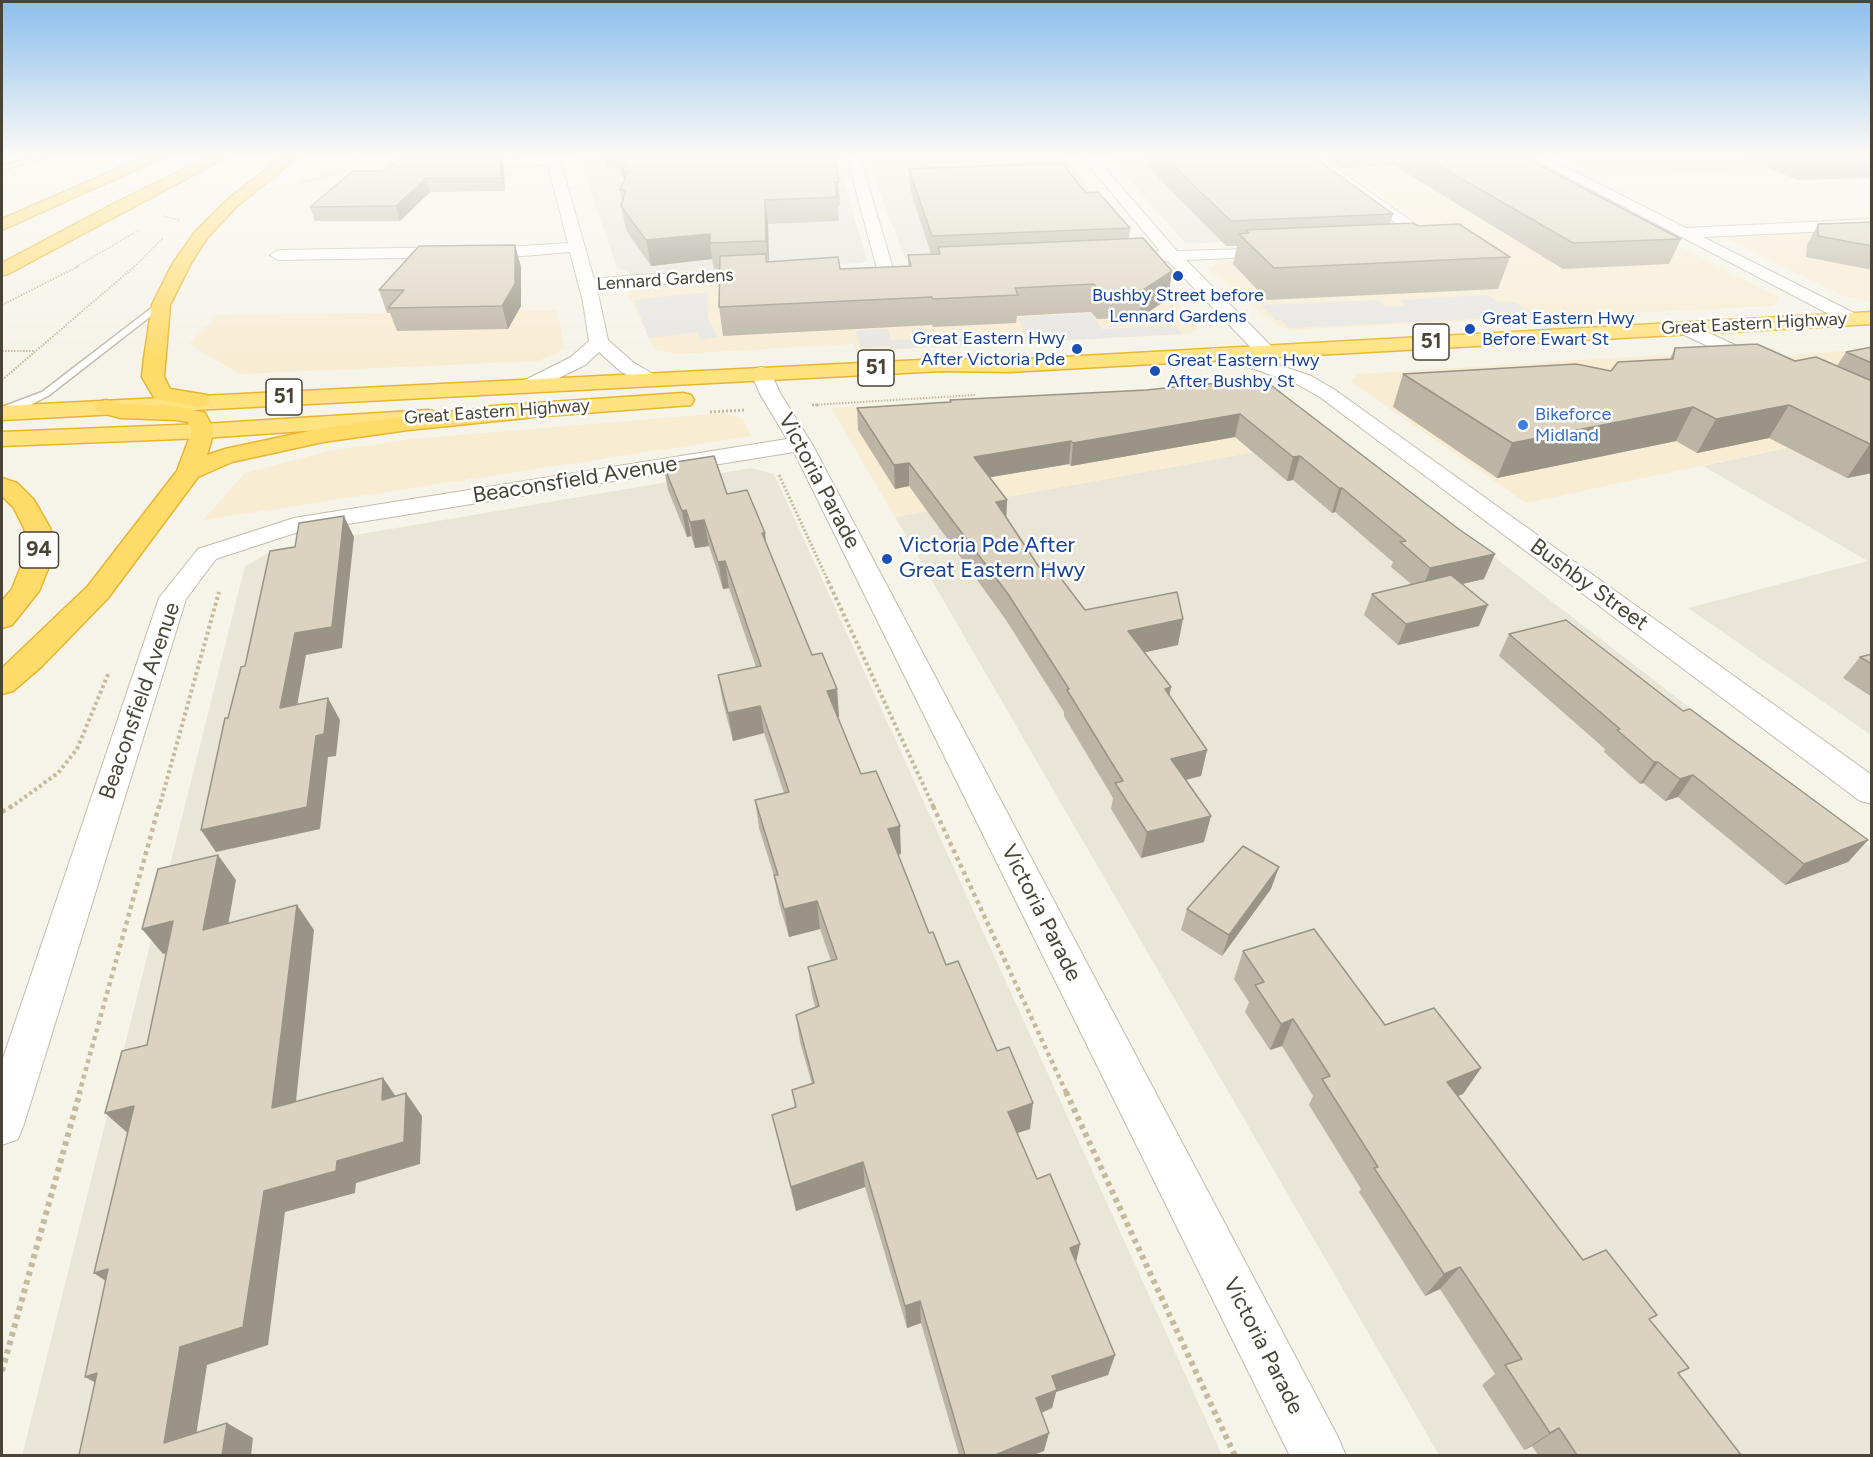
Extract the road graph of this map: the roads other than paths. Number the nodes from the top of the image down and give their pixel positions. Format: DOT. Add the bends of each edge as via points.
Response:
graph roads {
  1 [pos="85,225"];
  2 [pos="211,225"];
  3 [pos="570,225"];
  4 [pos="873,225"];
  5 [pos="1146,225"];
  6 [pos="1408,225"];
  7 [pos="1667,225"];
  8 [pos="1851,225"];
  9 [pos="1683,233"];
  10 [pos="1396,245"];
  11 [pos="576,247"];
  12 [pos="1290,250"];
  13 [pos="278,255"];
  14 [pos="1173,256"];
  15 [pos="1101,259"];
  16 [pos="886,269"];
  17 [pos="2,270"];
  18 [pos="778,274"];
  19 [pos="587,285"];
  20 [pos="161,305"];
  21 [pos="1862,318"];
  22 [pos="1685,328"];
  23 [pos="599,342"];
  24 [pos="1335,347"];
  25 [pos="1265,351"];
  26 [pos="1214,354"];
  27 [pos="1780,373"];
  28 [pos="648,379"];
  29 [pos="1304,380"];
  30 [pos="765,383"];
  31 [pos="530,385"];
  32 [pos="207,400"];
  33 [pos="106,407"];
  34 [pos="2,411"];
  35 [pos="526,411"];
  36 [pos="203,431"];
  37 [pos="2,440"];
  38 [pos="789,457"];
  39 [pos="189,472"];
  40 [pos="2,485"];
  41 [pos="2,619"];
  42 [pos="2,684"];
  43 [pos="1872,792"];
  44 [pos="2,1124"];
  45 [pos="1319,1455"];
  1 -- 17 [label="highway"];
  2 -- 20 [label="highway" via="182,263"];
  3 -- 11 [label="street"];
  4 -- 16 [label="street"];
  5 -- 14 [label="street"];
  6 -- 10 [label="street" via="1425,240"];
  7 -- 9 [label="street"];
  8 -- 9 [label="street"];
  9 -- 21 [label="street"];
  11 -- 13 [label="street" via="523,252"];
  11 -- 19 [label="street"];
  12 -- 14 [label="street"];
  14 -- 15 [label="street"];
  14 -- 25 [label="street"];
  18 -- 19 [label="street, Lennard Gardens"];
  19 -- 23 [label="street"];
  20 -- 32 [label="highway" via="153,377 157,386 163,394"];
  20 -- 34 [label="lane" via="45,394"];
  21 -- 22 [label="highway, Great Eastern Highway / 51"];
  22 -- 24 [label="highway, Great Eastern Highway / 51"];
  22 -- 27 [label="street"];
  23 -- 28 [label="street" via="627,367"];
  23 -- 31 [label="street" via="578,362"];
  24 -- 25 [label="highway, Great Eastern Highway / 51"];
  24 -- 29 [label="street" via="1314,356"];
  25 -- 26 [label="highway, Great Eastern Highway / 51"];
  26 -- 29 [label="street, Bushby Street"];
  26 -- 30 [label="highway, Great Eastern Highway / 51" via="990,367 939,383"];
  28 -- 30 [label="highway, Great Eastern Highway / 51"];
  28 -- 31 [label="highway, Great Eastern Highway / 51"];
  29 -- 43 [label="street, Bushby Street"];
  30 -- 35 [label="highway, Great Eastern Highway / 51" via="706,398"];
  30 -- 38 [label="street, Victoria Parade" via="780,407"];
  31 -- 32 [label="highway, Great Eastern Highway / 51"];
  32 -- 33 [label="highway, Great Eastern Highway / 51"];
  33 -- 34 [label="highway, Great Eastern Highway / 51"];
  33 -- 36 [label="highway" via="178,413 197,418"];
  35 -- 36 [label="highway, Great Eastern Highway / 51"];
  35 -- 39 [label="highway" via="323,435 225,456"];
  36 -- 37 [label="highway, Great Eastern Highway / 51"];
  36 -- 39 [label="highway"];
  38 -- 44 [label="street, Beaconsfield Avenue" via="294,525 207,554 172,598"];
  38 -- 45 [label="street, Victoria Parade"];
  39 -- 42 [label="highway" via="98,592"];
  40 -- 41 [label="highway, 94" via="25,505 40,540 38,559 25,591"];
}
